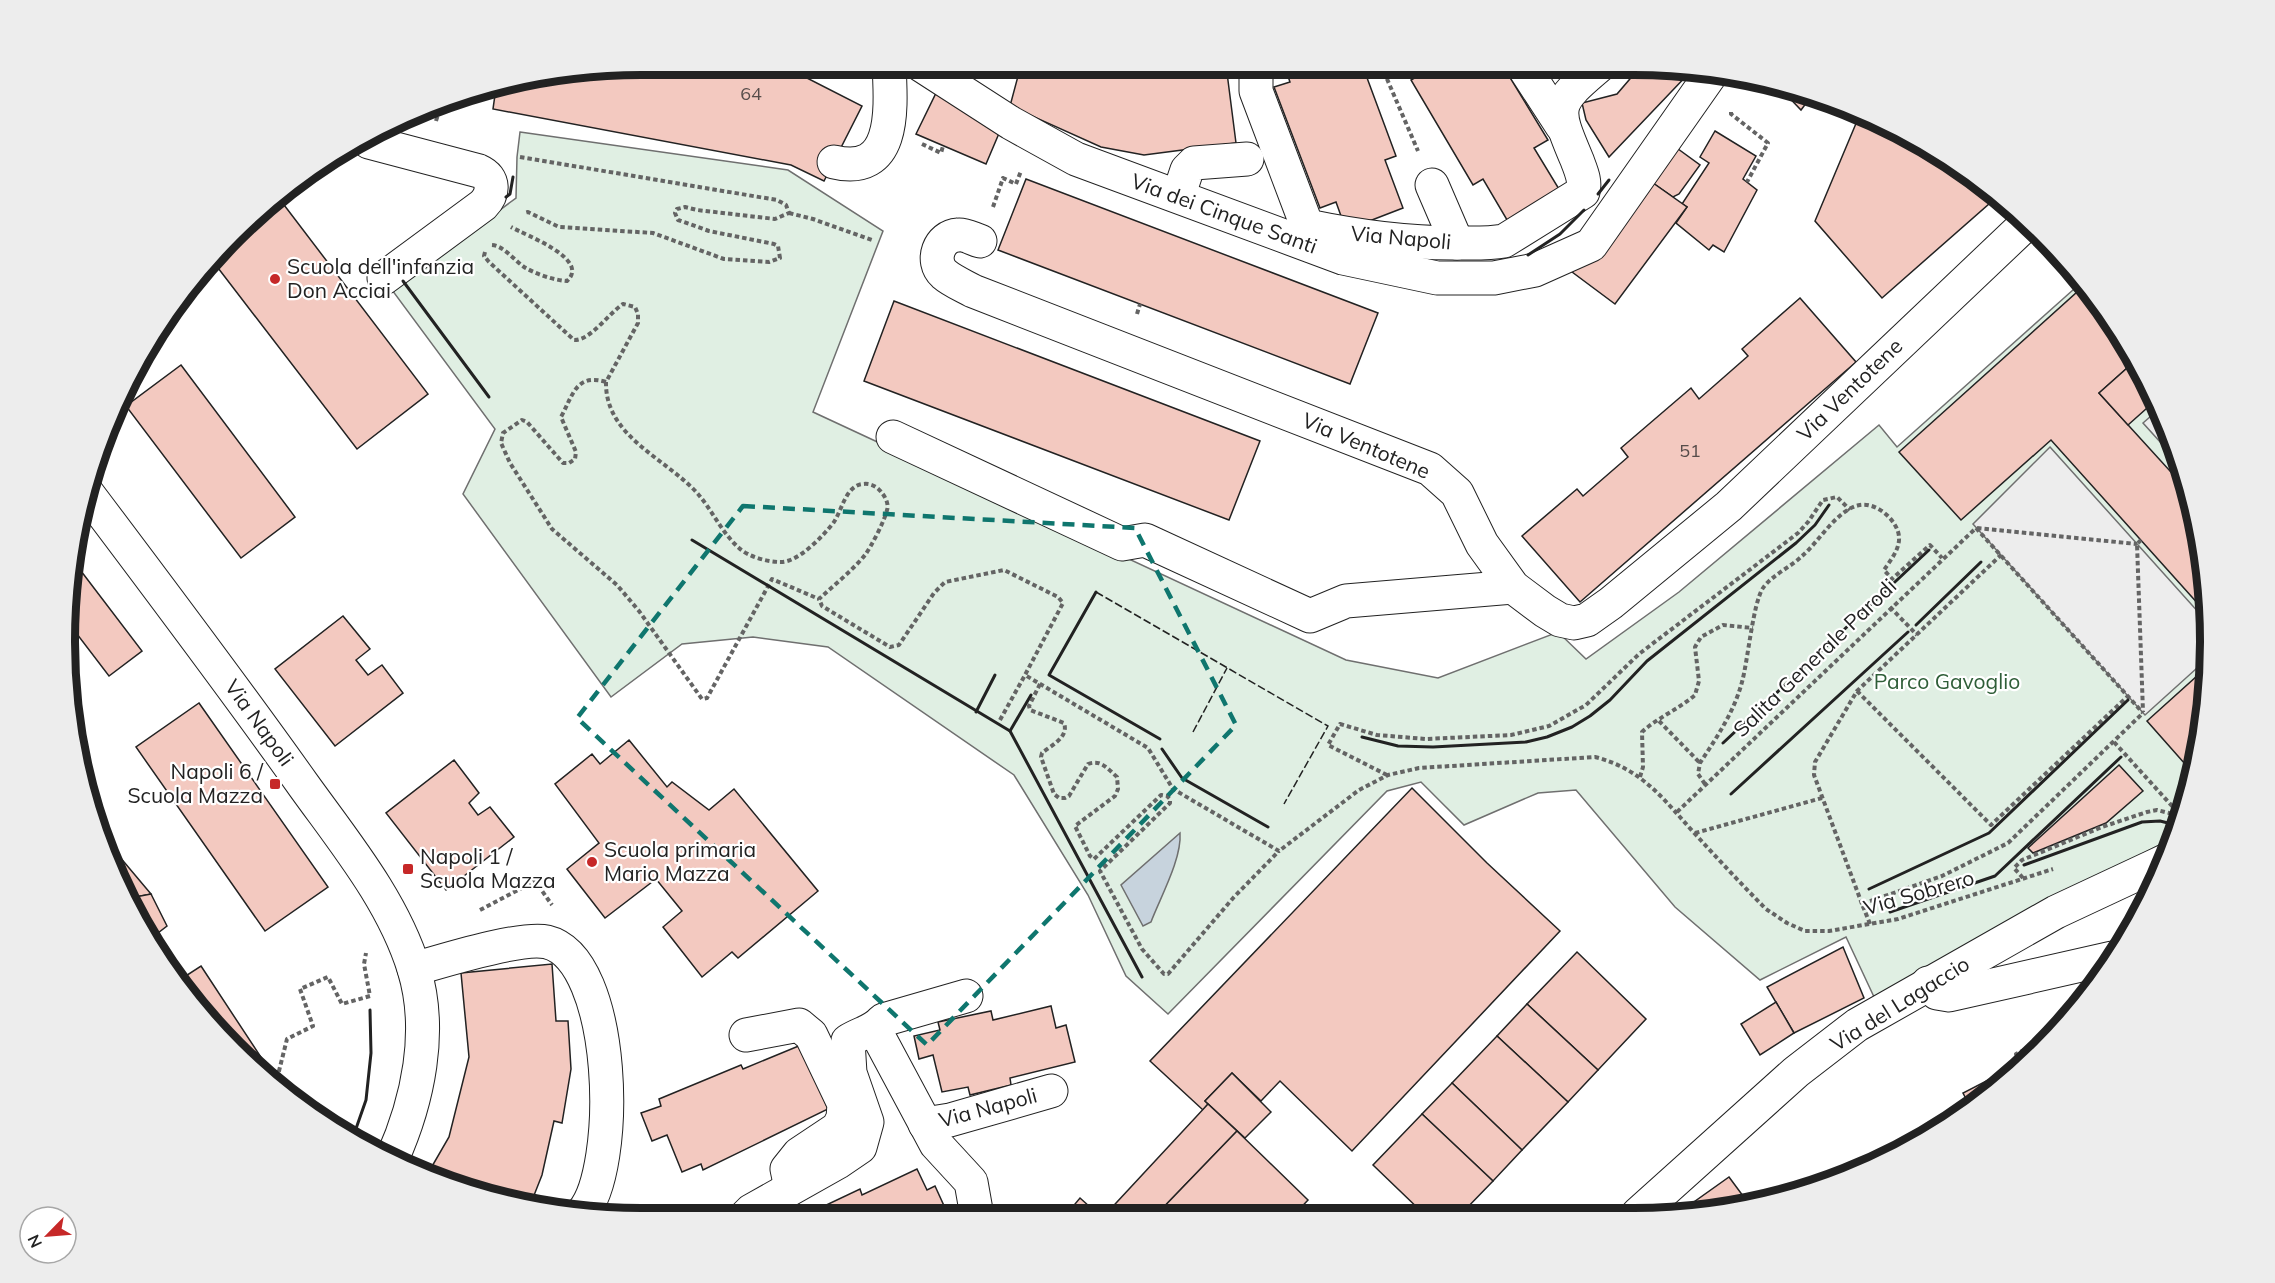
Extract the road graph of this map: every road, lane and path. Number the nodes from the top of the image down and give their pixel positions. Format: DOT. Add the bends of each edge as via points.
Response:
graph roads {
  1 [pos="889,75"];
  2 [pos="947,75"];
  3 [pos="950,75"];
  4 [pos="1256,75"];
  5 [pos="1386,75"];
  6 [pos="1529,75"];
  7 [pos="1588,75"];
  8 [pos="1707,80"];
  9 [pos="1714,81"];
  10 [pos="1562,126"];
  11 [pos="373,143"];
  12 [pos="921,143"];
  13 [pos="943,146"];
  14 [pos="1247,159"];
  15 [pos="834,162"];
  16 [pos="1024,162"];
  17 [pos="1183,182"];
  18 [pos="1747,182"];
  19 [pos="1432,185"];
  20 [pos="789,213"];
  21 [pos="1306,226"];
  22 [pos="2021,229"];
  23 [pos="872,240"];
  24 [pos="980,241"];
  25 [pos="1457,243"];
  26 [pos="384,278"];
  27 [pos="606,382"];
  28 [pos="893,436"];
  29 [pos="93,500"];
  30 [pos="1850,510"];
  31 [pos="1976,528"];
  32 [pos="2001,555"];
  33 [pos="1942,558"];
  34 [pos="1513,587"];
  35 [pos="819,599"];
  36 [pos="1890,607"];
  37 [pos="1753,628"];
  38 [pos="1917,635"];
  39 [pos="1025,675"];
  40 [pos="1040,683"];
  41 [pos="1857,691"];
  42 [pos="2128,696"];
  43 [pos="2143,713"];
  44 [pos="1000,720"];
  45 [pos="1659,721"];
  46 [pos="2114,742"];
  47 [pos="1700,763"];
  48 [pos="1388,775"];
  49 [pos="1640,777"];
  50 [pos="1705,784"];
  51 [pos="1822,798"];
  52 [pos="2174,810"];
  53 [pos="1677,812"];
  54 [pos="2173,815"];
  55 [pos="1695,833"];
  56 [pos="1279,851"];
  57 [pos="2062,866"];
  58 [pos="2153,866"];
  59 [pos="2023,878"];
  60 [pos="1862,904"];
  61 [pos="1870,924"];
  62 [pos="367,948"];
  63 [pos="2102,960"];
  64 [pos="414,969"];
  65 [pos="1928,983"];
  66 [pos="966,996"];
  67 [pos="875,1030"];
  68 [pos="746,1035"];
  69 [pos="2027,1049"];
  70 [pos="2017,1057"];
  71 [pos="279,1076"];
  72 [pos="1051,1091"];
  73 [pos="925,1124"];
  74 [pos="395,1152"];
  75 [pos="791,1188"];
  76 [pos="587,1205"];
  77 [pos="759,1208"];
  78 [pos="976,1208"];
  79 [pos="1645,1208"];
  1 -- 15 [label="street" via="890,110 882,144 863,164"];
  2 -- 8 [label="street, Via dei Cinque Santi" via="1011,123 1076,159 1343,258 1437,278 1494,278 1535,270 1591,244"];
  3 -- 17 [label="street, Via Napoli" via="1007,109 1096,152"];
  4 -- 21 [label="street" via="1256,92"];
  5 -- 19 [label="path"];
  6 -- 10 [label="street, Via Napoli"];
  7 -- 10 [label="street" via="1562,105"];
  9 -- 18 [label="path" via="1732,104 1731,114 1768,143"];
  10 -- 25 [label="street, Via Napoli" via="1581,170 1583,192 1504,241"];
  11 -- 26 [label="street" via="479,171 492,188 483,206"];
  12 -- 13 [label="path" via="941,153"];
  14 -- 17 [label="street" via="1194,163 1186,170"];
  16 -- 24 [label="path" via="1016,184 1004,178"];
  17 -- 21 [label="street, Via Napoli"];
  19 -- 25 [label="street"];
  20 -- 23 [label="path"];
  21 -- 25 [label="street, Via Napoli" via="1367,238"];
  22 -- 34 [label="street, Via Ventotene" via="1729,506 1587,620 1560,620"];
  24 -- 34 [label="street, Via Ventotene" via="962,235 944,241 937,254 944,274 973,291 1430,469 1457,493 1482,544"];
  27 -- 35 [label="path" via="595,378 579,384 561,417 576,452 569,463 563,463 522,420 503,433 501,443 552,529 617,585 702,699 707,698 772,579"];
  28 -- 34 [label="street" via="1122,544 1145,540 1310,616 1346,601"];
  29 -- 64 [label="street, Via Napoli" via="359,862 396,926"];
  30 -- 33 [label="path" via="1860,505 1877,508 1896,526 1896,550 1884,570 1892,579 1930,545"];
  30 -- 37 [label="path" via="1764,587"];
  30 -- 48 [label="path" via="1837,497 1822,500 1798,533 1639,654 1586,705 1549,726 1511,735 1426,739 1377,735 1340,724 1328,745"];
  31 -- 32 [label="path"];
  31 -- 33 [label="path, Salita Generale Parodi"];
  31 -- 43 [label="path" via="2139,542"];
  32 -- 38 [label="path"];
  32 -- 42 [label="path"];
  33 -- 36 [label="path, Salita Generale Parodi"];
  36 -- 38 [label="path"];
  36 -- 50 [label="path, Salita Generale Parodi"];
  37 -- 45 [label="path" via="1723,625 1701,637 1695,647 1699,681 1695,695"];
  37 -- 47 [label="path" via="1735,704"];
  38 -- 41 [label="path"];
  39 -- 44 [label="path"];
  40 -- 56 [label="path" via="1029,710 1064,723 1066,729 1041,758 1054,794 1059,798 1069,796 1093,762 1101,763 1117,777 1115,796 1075,826 1090,856 1094,859 1161,795 1170,799 1100,871 1142,949 1164,974"];
  41 -- 42 [label="path" via="1991,825"];
  41 -- 51 [label="path" via="1813,768"];
  42 -- 43 [label="path"];
  43 -- 46 [label="path"];
  45 -- 47 [label="path"];
  45 -- 49 [label="path" via="1642,732"];
  46 -- 52 [label="path"];
  46 -- 60 [label="path" via="2008,843 1942,876"];
  47 -- 50 [label="path" via="1698,774"];
  50 -- 53 [label="path, Salita Generale Parodi"];
  51 -- 55 [label="path"];
  51 -- 60 [label="path"];
  53 -- 55 [label="path, Via Sobrero"];
  54 -- 59 [label="path" via="2157,810 2124,819 2022,860 2014,868"];
  55 -- 61 [label="path, Via Sobrero" via="1766,909 1787,923 1817,932"];
  57 -- 59 [label="path, Via Sobrero"];
  58 -- 65 [label="street, Via del Lagaccio" via="2056,912"];
  59 -- 61 [label="path, Via Sobrero" via="1930,910"];
  60 -- 61 [label="path"];
  62 -- 71 [label="path" via="364,964 370,996 342,1004 328,977 300,989 313,1026 287,1039"];
  63 -- 65 [label="street" via="1948,995 1937,993"];
  64 -- 74 [label="street, Via Napoli" via="422,1008 416,1093"];
  64 -- 76 [label="street" via="496,948 546,942 559,947 577,964 586,977 605,1056 607,1120 598,1174"];
  65 -- 79 [label="street, Via del Lagaccio" via="1857,1025 1796,1072"];
  66 -- 67 [label="street" via="883,1020"];
  67 -- 73 [label="street, Via Napoli"];
  67 -- 75 [label="street" via="848,1041 850,1073 867,1122 860,1147"];
  68 -- 75 [label="street" via="799,1025 812,1035 844,1104 838,1128 799,1154 787,1168"];
  69 -- 70 [label="path" via="2016,1054"];
  72 -- 73 [label="street, Via Napoli"];
  73 -- 78 [label="street, Via Napoli" via="936,1144 971,1182"];
  75 -- 77 [label="street"];
}
